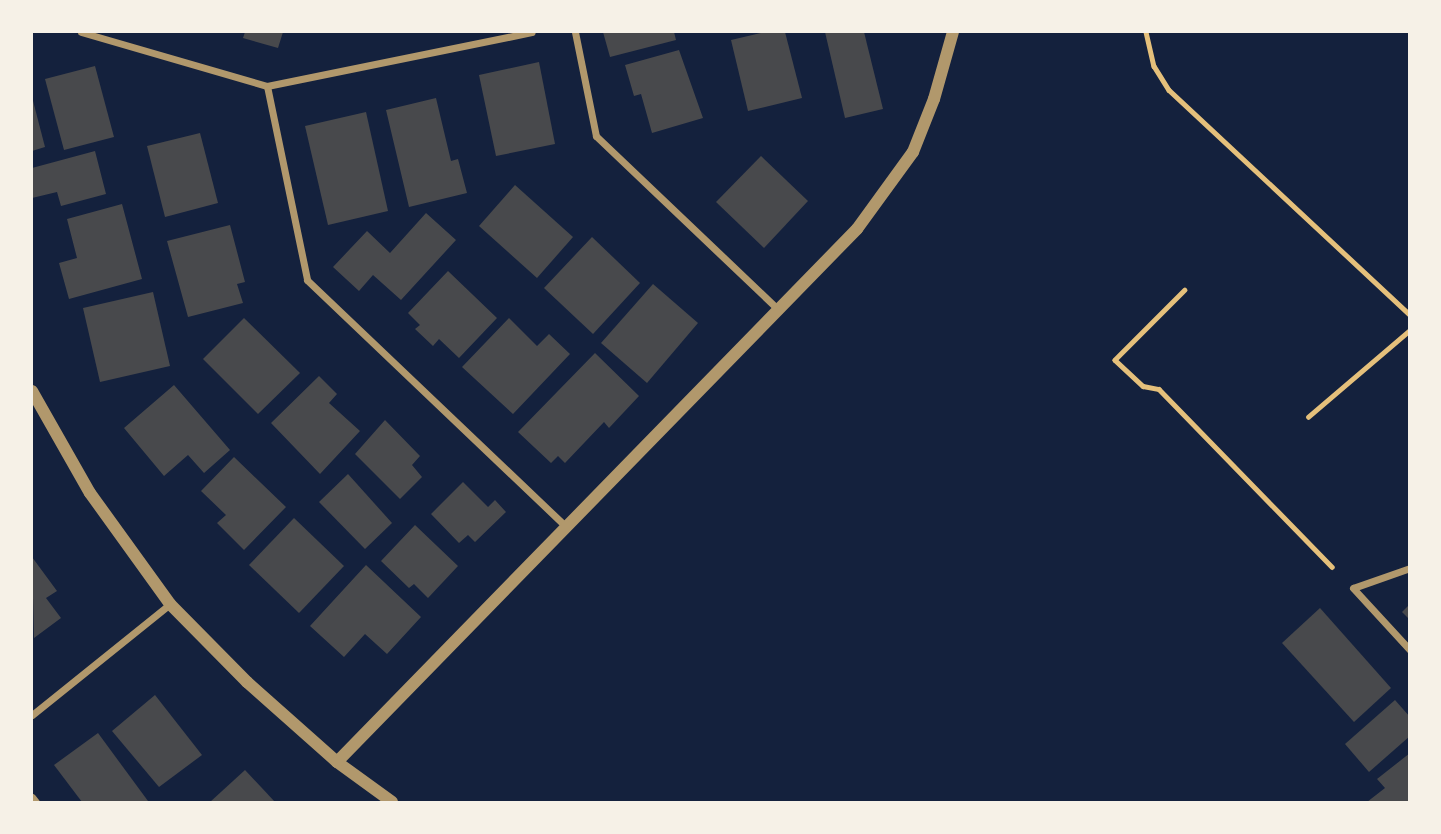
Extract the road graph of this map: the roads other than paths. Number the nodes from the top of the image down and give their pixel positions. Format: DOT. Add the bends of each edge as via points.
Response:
graph roads {
  1 [pos="81,32"];
  2 [pos="532,32"];
  3 [pos="575,32"];
  4 [pos="953,32"];
  5 [pos="267,86"];
  6 [pos="779,310"];
  7 [pos="32,391"];
  8 [pos="567,528"];
  9 [pos="1409,568"];
  10 [pos="170,604"];
  11 [pos="1409,650"];
  12 [pos="32,715"];
  13 [pos="337,762"];
  14 [pos="32,797"];
  15 [pos="36,803"];
  16 [pos="392,803"];
  1 -- 5 [label="street"];
  2 -- 5 [label="street"];
  3 -- 6 [label="street" via="596,136"];
  4 -- 6 [label="street" via="913,152 864,220"];
  5 -- 8 [label="street" via="307,280"];
  6 -- 8 [label="street"];
  7 -- 10 [label="street" via="90,493"];
  8 -- 13 [label="street"];
  9 -- 11 [label="street" via="1353,588"];
  10 -- 12 [label="street"];
  10 -- 13 [label="street" via="247,682"];
  13 -- 16 [label="street"];
  14 -- 15 [label="street"];
}
